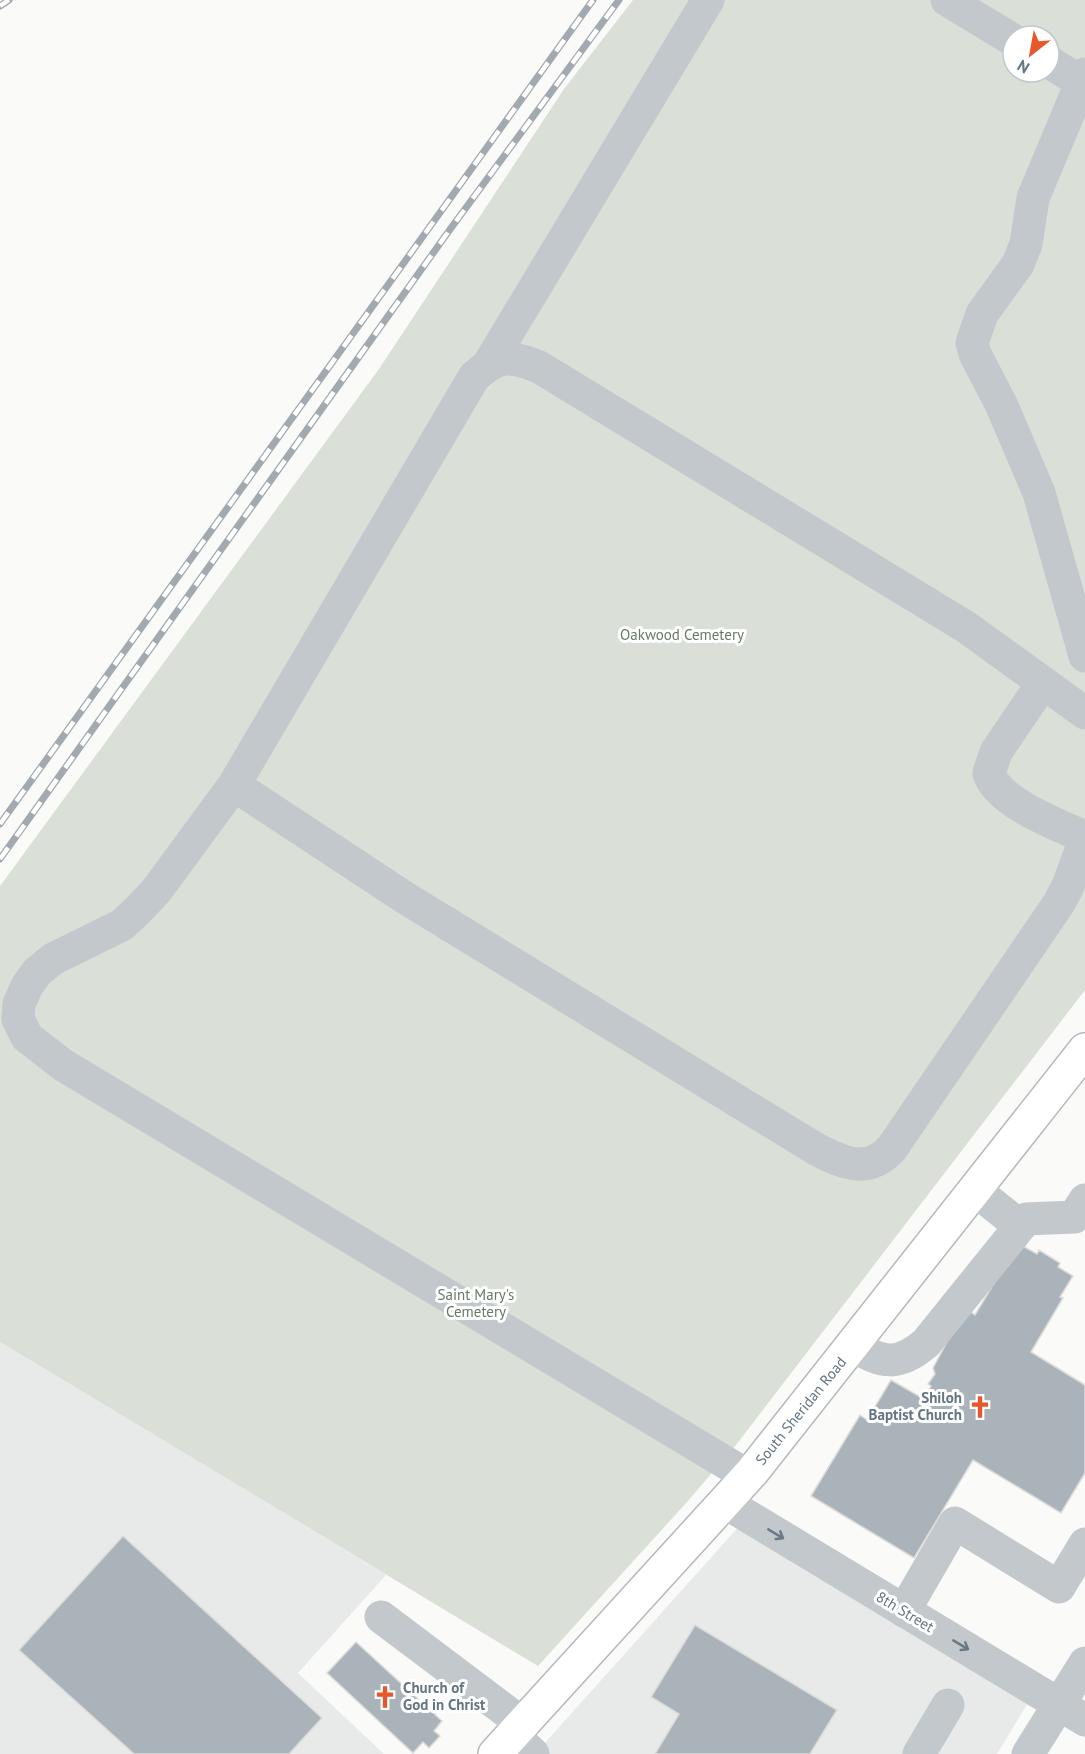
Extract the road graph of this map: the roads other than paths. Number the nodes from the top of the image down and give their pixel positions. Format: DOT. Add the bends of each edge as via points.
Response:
graph roads {
  1 [pos="708,0"];
  2 [pos="946,0"];
  3 [pos="1001,33"];
  4 [pos="1061,68"];
  5 [pos="1083,78"];
  6 [pos="490,362"];
  7 [pos="1085,656"];
  8 [pos="1042,684"];
  9 [pos="1085,713"];
  10 [pos="234,785"];
  11 [pos="1085,838"];
  12 [pos="1085,1050"];
  13 [pos="975,1190"];
  14 [pos="1085,1200"];
  15 [pos="1020,1226"];
  16 [pos="853,1346"];
  17 [pos="748,1476"];
  18 [pos="726,1503"];
  19 [pos="1085,1545"];
  20 [pos="904,1611"];
  21 [pos="381,1617"];
  22 [pos="1085,1663"];
  23 [pos="948,1705"];
  24 [pos="1072,1712"];
  25 [pos="516,1742"];
  26 [pos="919,1754"];
  27 [pos="1029,1754"];
  1 -- 6 [label="street"];
  2 -- 3 [label="street"];
  4 -- 5 [label="street"];
  5 -- 7 [label="street" via="1033,198 1026,244 1018,264 982,314 972,343 1039,493"];
  6 -- 8 [label="street" via="511,358 539,367 993,644"];
  6 -- 10 [label="street" via="474,378"];
  8 -- 9 [label="street"];
  8 -- 11 [label="street" via="996,752 989,772 995,785 1008,796"];
  10 -- 11 [label="street" via="406,900 816,1149 855,1164 876,1162 892,1149 1059,903"];
  10 -- 17 [label="street" via="138,910 122,925 68,950 37,972 19,1004 18,1019 27,1037 63,1065"];
  12 -- 13 [label="highway, South Sheridan Road"];
  13 -- 15 [label="street"];
  13 -- 16 [label="highway, South Sheridan Road"];
  14 -- 15 [label="street" via="1074,1217 1026,1219"];
  15 -- 16 [label="street" via="926,1343 911,1356 877,1360"];
  16 -- 17 [label="highway, South Sheridan Road"];
  17 -- 18 [label="highway, South Sheridan Road"];
  18 -- 20 [label="street, 8th Street, one-way"];
  18 -- 25 [label="highway, South Sheridan Road"];
  19 -- 20 [label="street" via="1059,1587 956,1523"];
  20 -- 24 [label="street, 8th Street, one-way"];
  21 -- 25 [label="street"];
  22 -- 24 [label="street"];
  23 -- 26 [label="street"];
  24 -- 27 [label="street"];
}
